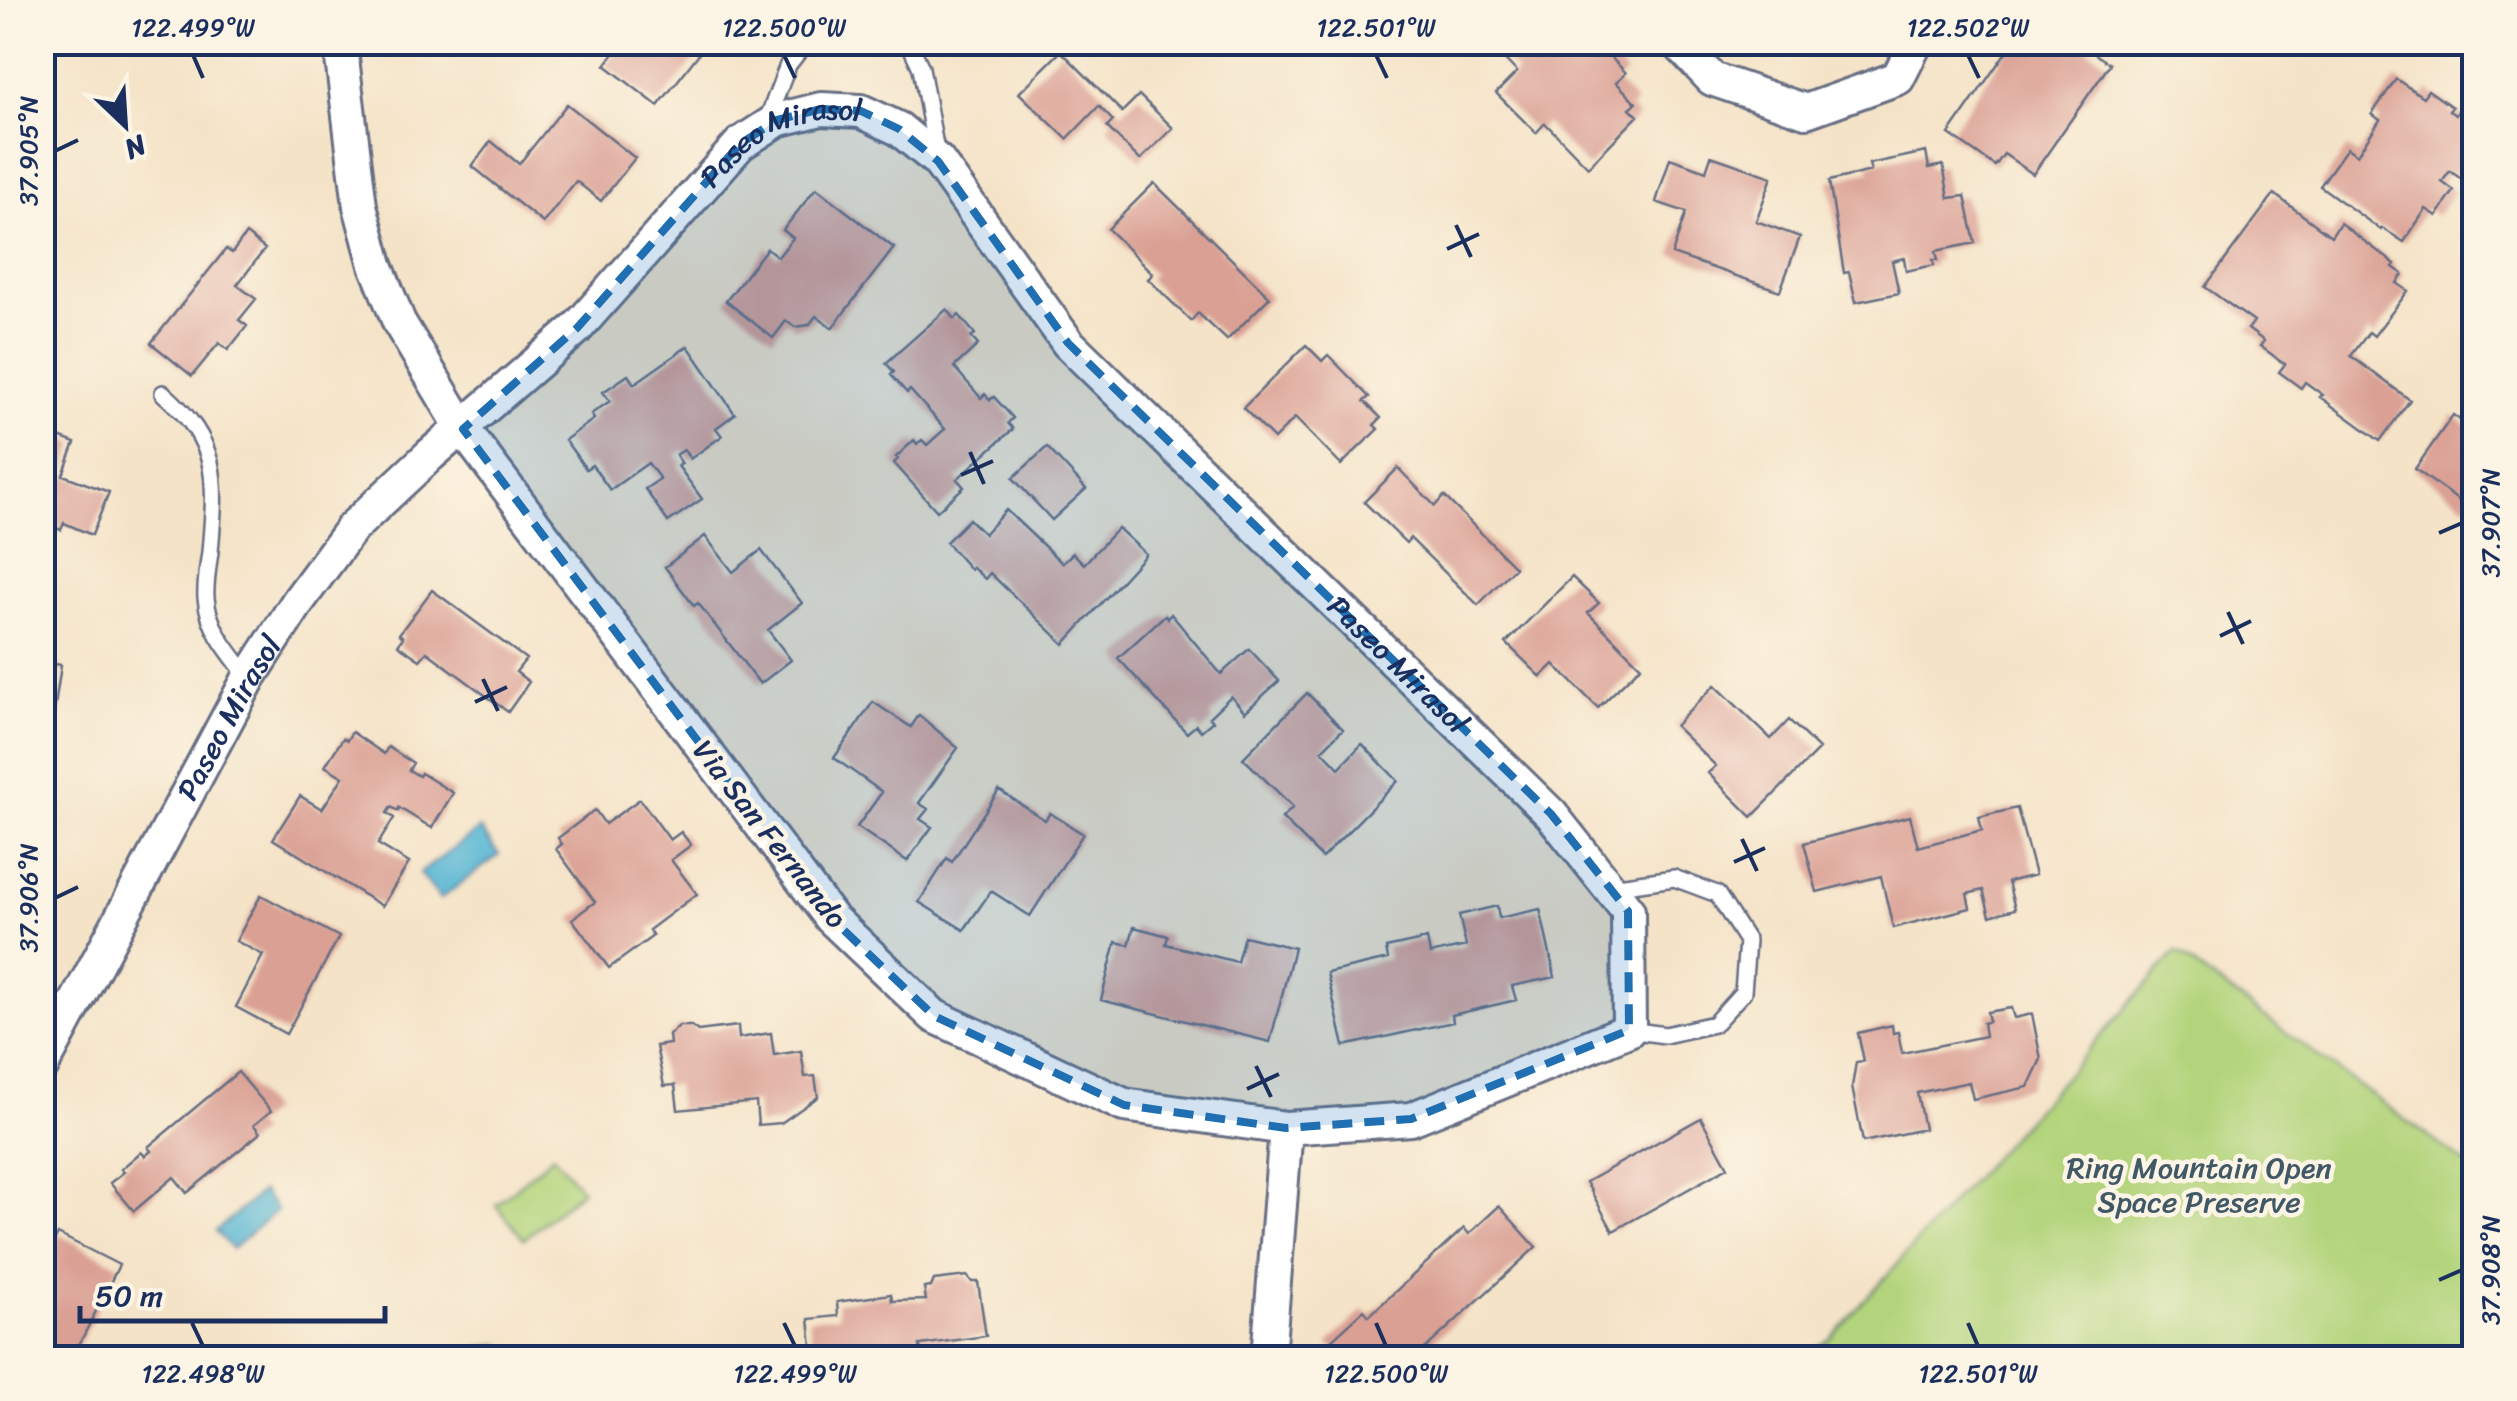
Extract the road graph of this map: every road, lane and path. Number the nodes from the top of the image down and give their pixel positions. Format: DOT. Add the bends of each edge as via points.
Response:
graph roads {
  1 [pos="340,42"];
  2 [pos="806,42"];
  3 [pos="909,42"];
  4 [pos="1677,42"];
  5 [pos="1916,42"];
  6 [pos="764,128"];
  7 [pos="938,160"];
  8 [pos="163,393"];
  9 [pos="462,428"];
  10 [pos="249,678"];
  11 [pos="1609,887"];
  12 [pos="1629,1030"];
  13 [pos="42,1066"];
  14 [pos="1286,1128"];
  15 [pos="1268,1358"];
  1 -- 9 [label="street, Via San Fernando" via="360,206 376,265 399,322"];
  2 -- 6 [label="lane" via="788,65"];
  3 -- 7 [label="lane" via="921,68"];
  4 -- 5 [label="street" via="1712,79 1806,111 1898,78"];
  6 -- 7 [label="street, Paseo Mirasol" via="821,109 861,111 899,128"];
  6 -- 9 [label="street, Paseo Mirasol" via="740,144 576,328"];
  7 -- 11 [label="street, Paseo Mirasol" via="1068,344 1551,814"];
  8 -- 10 [label="lane" via="190,416 208,450 214,501 206,598 215,634"];
  9 -- 10 [label="street, Paseo Mirasol" via="352,528"];
  9 -- 14 [label="street, Via San Fernando" via="831,918 934,1016 1124,1105"];
  10 -- 13 [label="street, Paseo Mirasol"];
  11 -- 12 [label="street, Paseo Mirasol" via="1628,911"];
  11 -- 12 [label="lane" via="1674,878 1717,894 1747,940 1743,992 1714,1024 1665,1035"];
  12 -- 14 [label="street, Via San Fernando" via="1411,1119"];
  14 -- 15 [label="street"];
}
